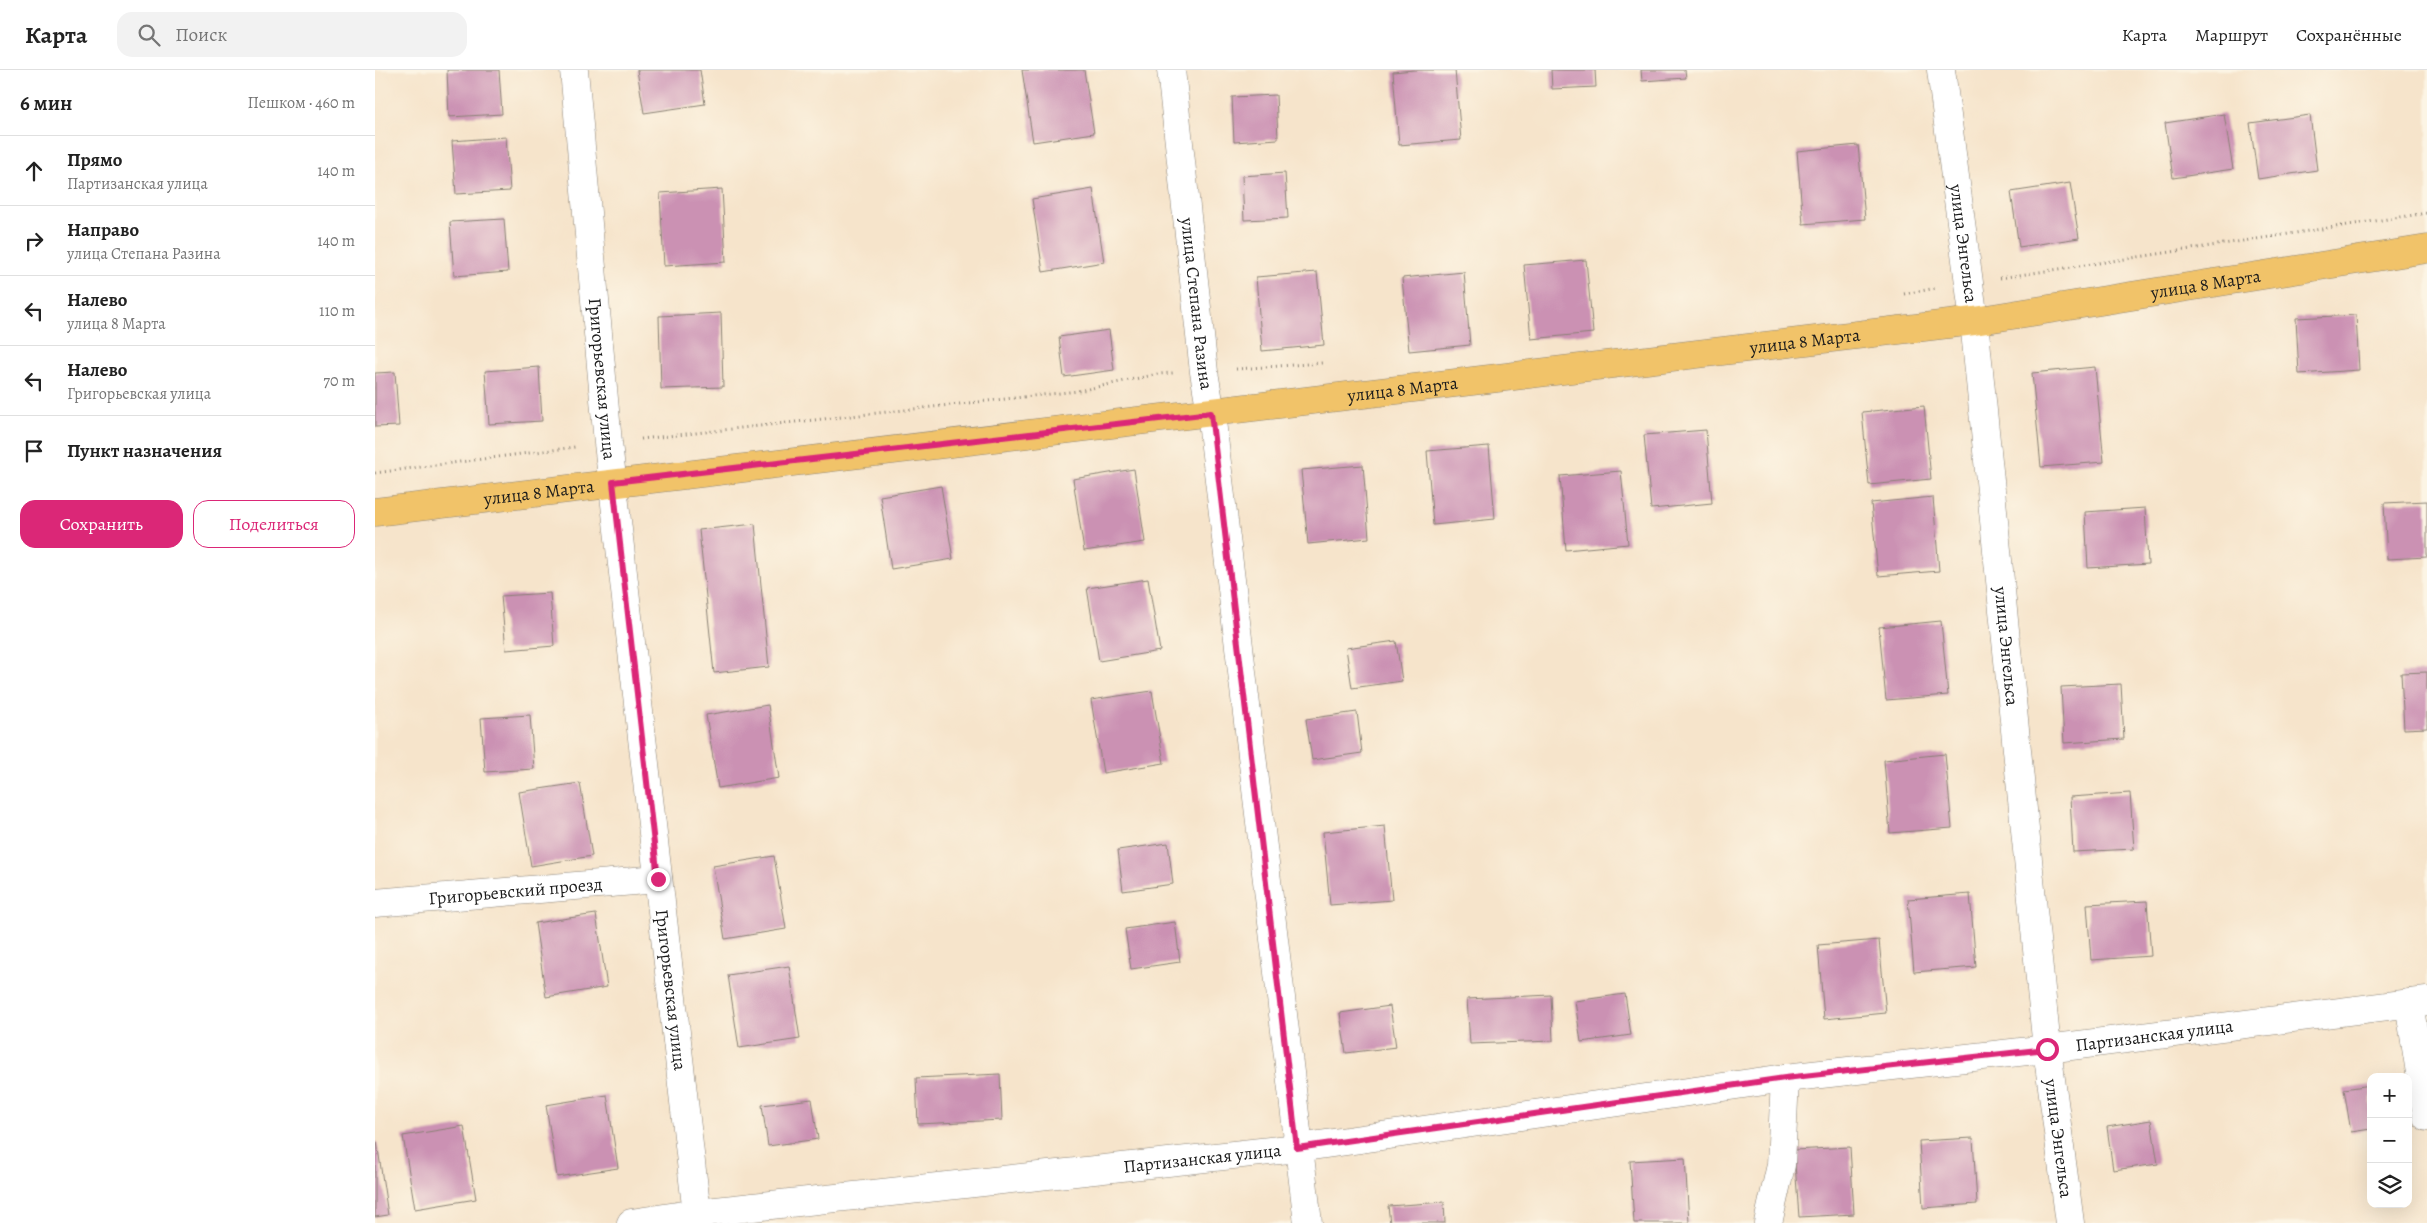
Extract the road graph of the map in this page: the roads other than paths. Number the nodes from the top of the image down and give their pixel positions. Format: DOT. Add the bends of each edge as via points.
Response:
graph roads {
  1 [pos="574,70"];
  2 [pos="1171,70"];
  3 [pos="1941,70"];
  4 [pos="2427,249"];
  5 [pos="1974,321"];
  6 [pos="1211,413"];
  7 [pos="613,482"];
  8 [pos="375,512"];
  9 [pos="658,879"];
  10 [pos="375,903"];
  11 [pos="2418,1002"];
  12 [pos="2047,1049"];
  13 [pos="1785,1078"];
  14 [pos="2427,1117"];
  15 [pos="1297,1148"];
  16 [pos="698,1218"];
  17 [pos="631,1223"];
  18 [pos="1308,1223"];
  19 [pos="1768,1223"];
  20 [pos="2070,1223"];
  1 -- 7 [label="street, Григорьевская улица"];
  2 -- 6 [label="street, улица Степана Разина" via="1203,372"];
  3 -- 5 [label="street, улица Энгельса"];
  4 -- 5 [label="main road, улица 8 Марта"];
  5 -- 6 [label="main road, улица 8 Марта"];
  5 -- 12 [label="street, улица Энгельса"];
  6 -- 7 [label="main road, улица 8 Марта"];
  6 -- 15 [label="street, улица Степана Разина"];
  7 -- 8 [label="main road, улица 8 Марта"];
  7 -- 9 [label="street, Григорьевская улица"];
  9 -- 10 [label="street, Григорьевский проезд"];
  9 -- 16 [label="street, Григорьевская улица"];
  11 -- 12 [label="street, Партизанская улица"];
  11 -- 14 [label="street"];
  12 -- 13 [label="street, Партизанская улица"];
  12 -- 20 [label="street, улица Энгельса"];
  13 -- 15 [label="street, Партизанская улица"];
  13 -- 19 [label="street" via="1781,1165"];
  15 -- 16 [label="street, Партизанская улица"];
  15 -- 18 [label="street, улица Степана Разина"];
  16 -- 17 [label="street, Партизанская улица"];
}
